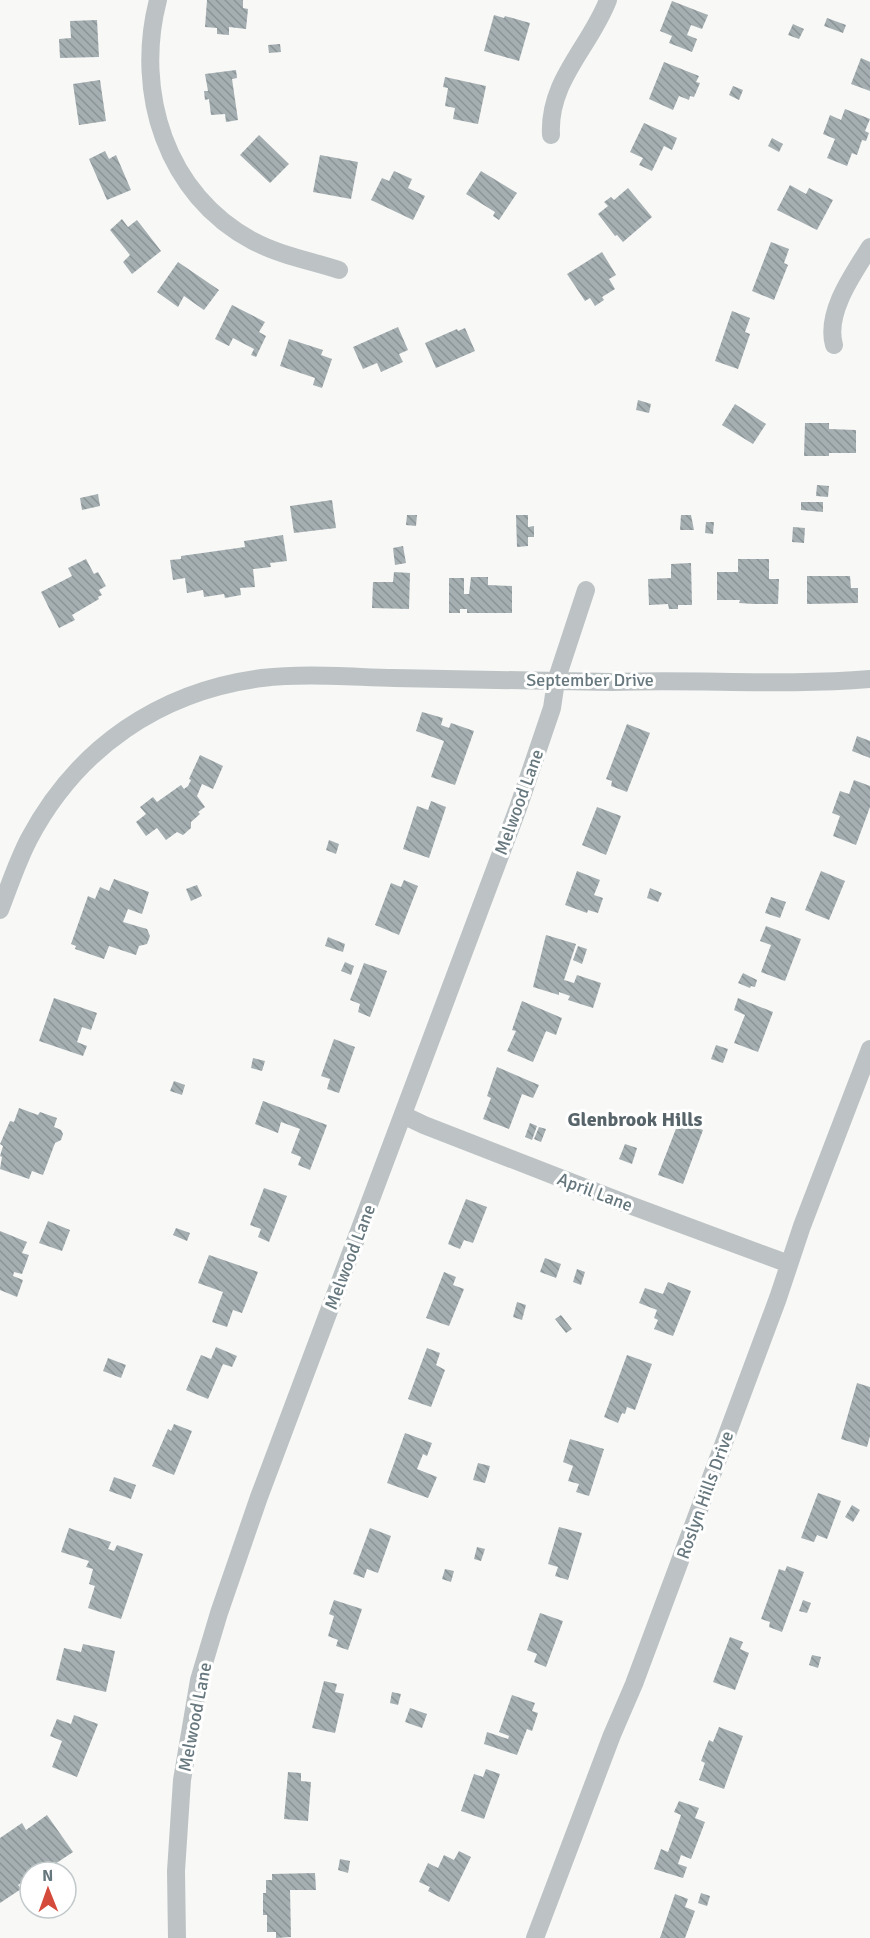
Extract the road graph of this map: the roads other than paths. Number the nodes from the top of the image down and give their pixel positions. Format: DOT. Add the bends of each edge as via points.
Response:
graph roads {
  1 [pos="158,0"];
  2 [pos="608,0"];
  3 [pos="552,135"];
  4 [pos="870,247"];
  5 [pos="339,270"];
  6 [pos="834,345"];
  7 [pos="586,590"];
  8 [pos="870,679"];
  9 [pos="556,681"];
  10 [pos="0,910"];
  11 [pos="870,1050"];
  12 [pos="403,1115"];
  13 [pos="789,1264"];
  14 [pos="177,1938"];
  15 [pos="535,1938"];
  1 -- 5 [label="street" via="150,49 152,96 176,168 208,209 252,241"];
  2 -- 3 [label="street" via="556,97"];
  4 -- 6 [label="street" via="833,317"];
  7 -- 9 [label="street, Melwood Lane"];
  8 -- 9 [label="street, September Drive"];
  9 -- 10 [label="street, September Drive" via="310,675 265,678 181,699 140,719 84,762 54,799 30,838"];
  9 -- 12 [label="street, Melwood Lane" via="552,708 518,808"];
  11 -- 13 [label="street, Roslyn Hills Drive"];
  12 -- 13 [label="street, April Lane"];
  12 -- 14 [label="street, Melwood Lane" via="260,1497 199,1680 182,1780 176,1871"];
  13 -- 15 [label="street, Roslyn Hills Drive"];
}
